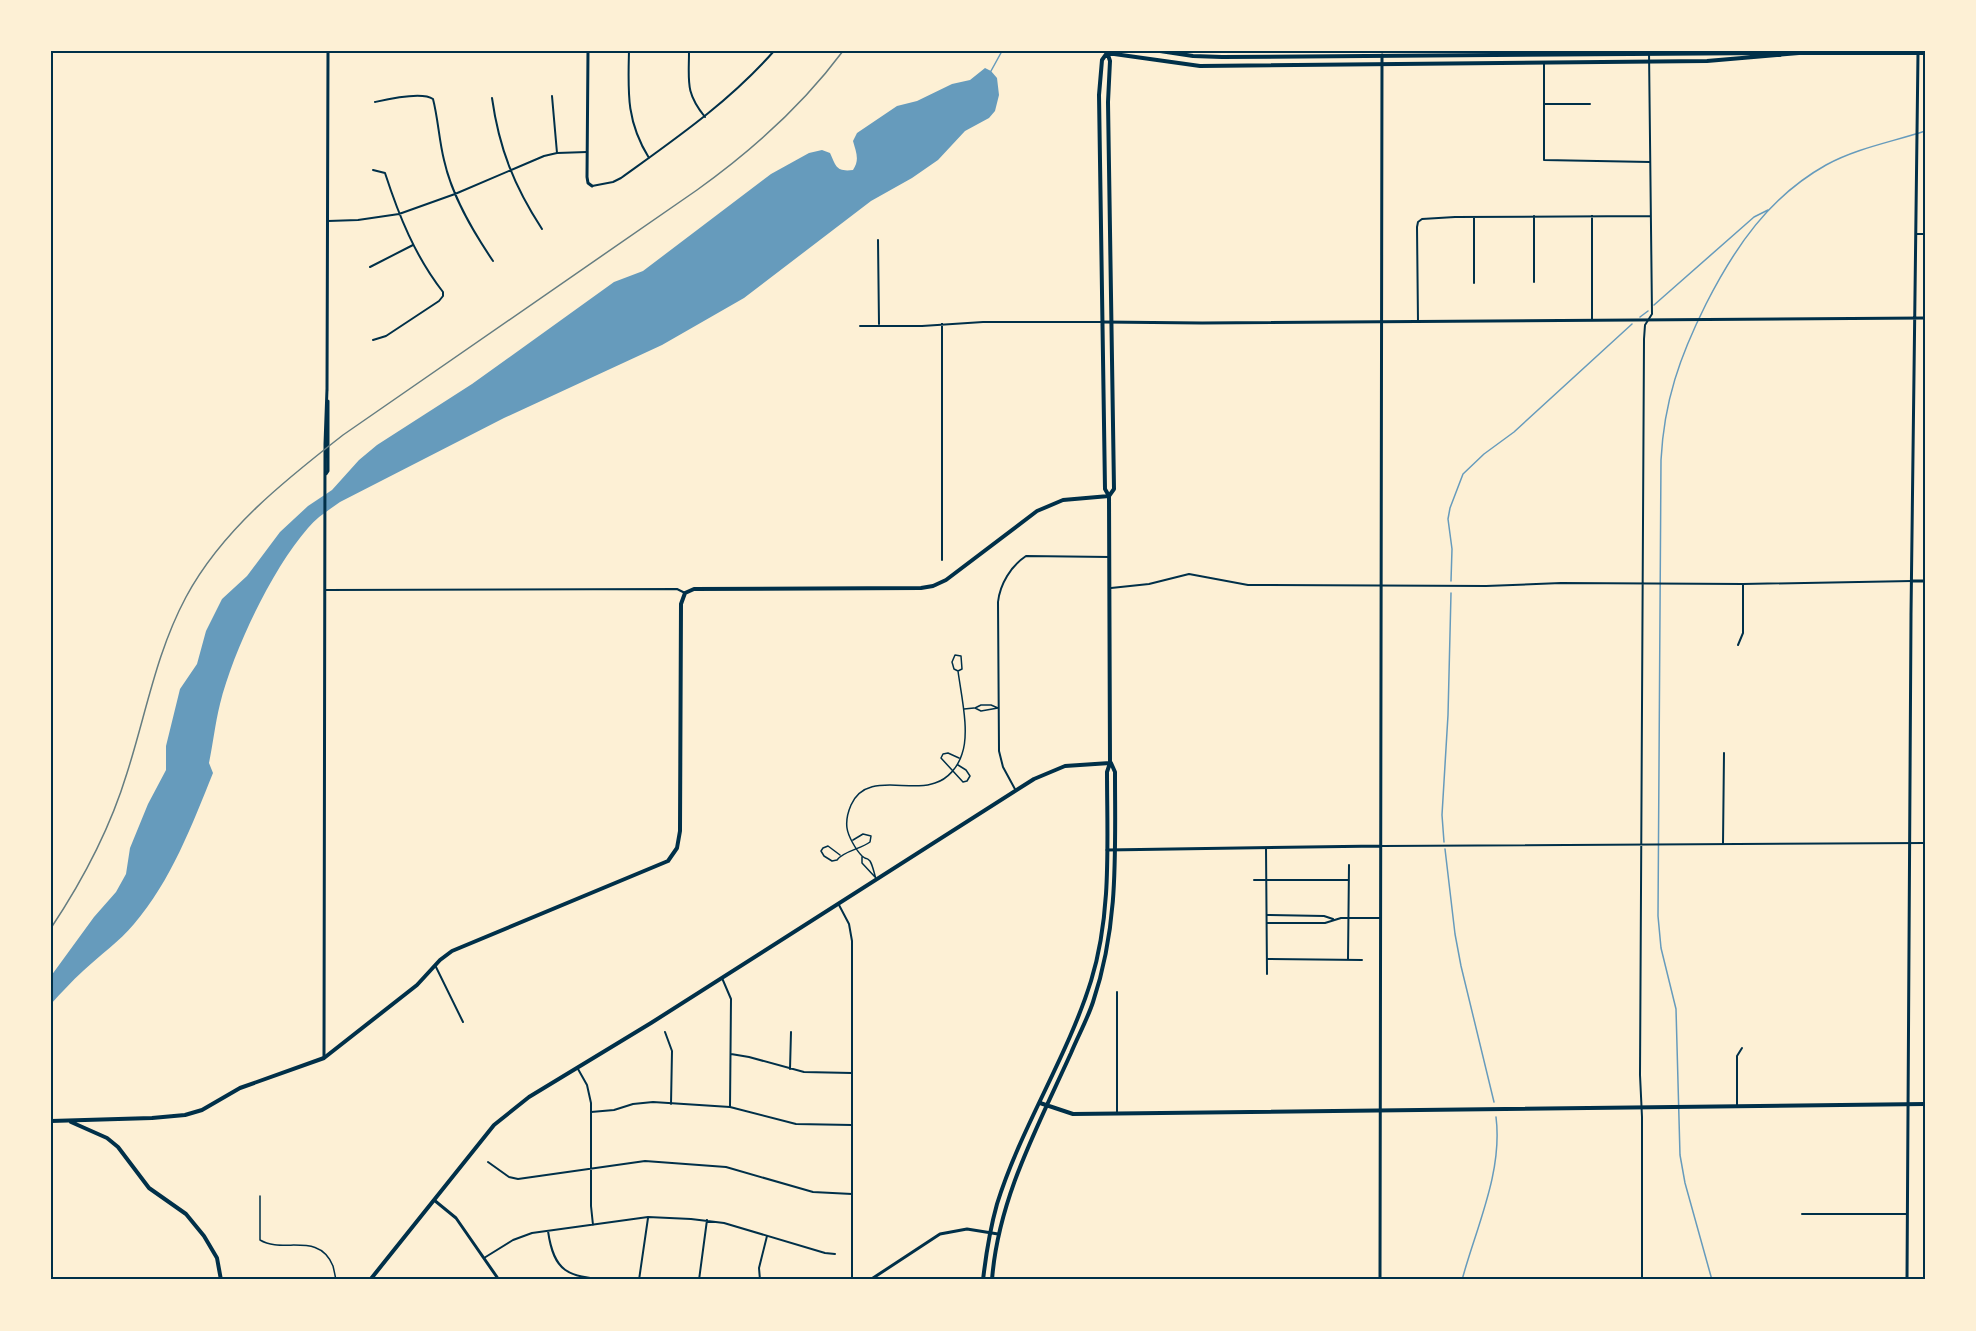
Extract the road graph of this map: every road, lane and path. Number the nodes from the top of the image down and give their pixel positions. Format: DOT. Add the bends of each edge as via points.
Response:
graph roads {
  1 [pos="328,51"];
  2 [pos="588,51"];
  3 [pos="629,51"];
  4 [pos="689,51"];
  5 [pos="774,51"];
  6 [pos="1160,51"];
  7 [pos="1107,52"];
  8 [pos="1178,52"];
  9 [pos="1383,52"];
  10 [pos="1650,52"];
  11 [pos="1918,53"];
  12 [pos="1925,53"];
  13 [pos="1780,55"];
  14 [pos="1228,57"];
  15 [pos="1650,62"];
  16 [pos="1382,63"];
  17 [pos="1544,63"];
  18 [pos="1228,65"];
  19 [pos="552,96"];
  20 [pos="492,98"];
  21 [pos="375,102"];
  22 [pos="1544,104"];
  23 [pos="1590,104"];
  24 [pos="705,117"];
  25 [pos="587,152"];
  26 [pos="557,153"];
  27 [pos="649,158"];
  28 [pos="1650,162"];
  29 [pos="373,170"];
  30 [pos="510,171"];
  31 [pos="592,186"];
  32 [pos="455,194"];
  33 [pos="399,214"];
  34 [pos="1534,216"];
  35 [pos="1592,216"];
  36 [pos="1650,216"];
  37 [pos="1474,217"];
  38 [pos="328,221"];
  39 [pos="542,229"];
  40 [pos="1915,234"];
  41 [pos="1925,234"];
  42 [pos="878,240"];
  43 [pos="413,245"];
  44 [pos="493,261"];
  45 [pos="370,267"];
  46 [pos="1534,282"];
  47 [pos="1474,283"];
  48 [pos="1915,318"];
  49 [pos="1925,318"];
  50 [pos="1592,320"];
  51 [pos="1648,320"];
  52 [pos="1382,321"];
  53 [pos="1418,321"];
  54 [pos="1103,322"];
  55 [pos="1112,323"];
  56 [pos="942,324"];
  57 [pos="860,326"];
  58 [pos="879,326"];
  59 [pos="373,340"];
  60 [pos="1109,496"];
  61 [pos="1110,557"];
  62 [pos="942,560"];
  63 [pos="1912,581"];
  64 [pos="1925,581"];
  65 [pos="1642,582"];
  66 [pos="1381,584"];
  67 [pos="1743,584"];
  68 [pos="1111,588"];
  69 [pos="326,590"];
  70 [pos="685,593"];
  71 [pos="1738,645"];
  72 [pos="958,671"];
  73 [pos="975,708"];
  74 [pos="998,708"];
  75 [pos="964,709"];
  76 [pos="1724,753"];
  77 [pos="960,759"];
  78 [pos="1110,763"];
  79 [pos="958,764"];
  80 [pos="953,771"];
  81 [pos="1016,791"];
  82 [pos="853,840"];
  83 [pos="1910,843"];
  84 [pos="1925,843"];
  85 [pos="1641,844"];
  86 [pos="1723,844"];
  87 [pos="1380,846"];
  88 [pos="857,848"];
  89 [pos="1266,848"];
  90 [pos="1107,850"];
  91 [pos="1115,850"];
  92 [pos="840,855"];
  93 [pos="862,856"];
  94 [pos="1349,865"];
  95 [pos="876,879"];
  96 [pos="1254,880"];
  97 [pos="1267,880"];
  98 [pos="1349,880"];
  99 [pos="838,904"];
  100 [pos="1267,915"];
  101 [pos="1349,918"];
  102 [pos="1380,918"];
  103 [pos="1333,919"];
  104 [pos="1267,923"];
  105 [pos="1101,941"];
  106 [pos="1109,943"];
  107 [pos="1267,959"];
  108 [pos="1348,959"];
  109 [pos="1362,960"];
  110 [pos="435,965"];
  111 [pos="1267,974"];
  112 [pos="722,978"];
  113 [pos="1117,993"];
  114 [pos="463,1022"];
  115 [pos="665,1032"];
  116 [pos="791,1032"];
  117 [pos="1742,1048"];
  118 [pos="731,1054"];
  119 [pos="324,1058"];
  120 [pos="577,1067"];
  121 [pos="790,1069"];
  122 [pos="852,1073"];
  123 [pos="1040,1103"];
  124 [pos="671,1104"];
  125 [pos="1907,1104"];
  126 [pos="1925,1104"];
  127 [pos="1047,1106"];
  128 [pos="730,1107"];
  129 [pos="1641,1107"];
  130 [pos="1737,1107"];
  131 [pos="1380,1109"];
  132 [pos="591,1112"];
  133 [pos="1117,1113"];
  134 [pos="51,1121"];
  135 [pos="69,1121"];
  136 [pos="852,1125"];
  137 [pos="488,1162"];
  138 [pos="591,1170"];
  139 [pos="852,1194"];
  140 [pos="260,1196"];
  141 [pos="434,1200"];
  142 [pos="1802,1214"];
  143 [pos="1907,1214"];
  144 [pos="648,1217"];
  145 [pos="707,1220"];
  146 [pos="593,1225"];
  147 [pos="548,1231"];
  148 [pos="990,1233"];
  149 [pos="998,1234"];
  150 [pos="767,1236"];
  151 [pos="835,1254"];
  152 [pos="484,1258"];
  153 [pos="221,1280"];
  154 [pos="336,1280"];
  155 [pos="370,1280"];
  156 [pos="499,1280"];
  157 [pos="606,1280"];
  158 [pos="639,1280"];
  159 [pos="699,1280"];
  160 [pos="760,1280"];
  161 [pos="852,1280"];
  162 [pos="870,1280"];
  163 [pos="983,1280"];
  164 [pos="992,1280"];
  165 [pos="1380,1280"];
  166 [pos="1642,1280"];
  167 [pos="1907,1280"];
  1 -- 38 [label="street"];
  2 -- 25 [label="street"];
  3 -- 27 [label="street" via="631,120"];
  4 -- 24 [label="street" via="690,93"];
  5 -- 24 [label="street"];
  6 -- 8 [label="main road"];
  7 -- 18 [label="main road" via="1188,65"];
  7 -- 54 [label="main road" via="1102,60 1099,95"];
  7 -- 55 [label="main road"];
  8 -- 14 [label="main road"];
  9 -- 10 [label="main road"];
  9 -- 14 [label="main road"];
  9 -- 16 [label="street"];
  10 -- 13 [label="main road"];
  10 -- 15 [label="street"];
  11 -- 12 [label="main road"];
  11 -- 13 [label="main road"];
  11 -- 40 [label="street"];
  13 -- 15 [label="main road"];
  14 -- 18 [label="main road"];
  15 -- 17 [label="main road"];
  15 -- 28 [label="street"];
  16 -- 17 [label="main road"];
  16 -- 18 [label="main road"];
  16 -- 52 [label="street"];
  17 -- 22 [label="street"];
  19 -- 26 [label="street"];
  20 -- 30 [label="street"];
  21 -- 32 [label="street" via="395,97 430,97"];
  22 -- 23 [label="street"];
  22 -- 28 [label="street" via="1544,160"];
  24 -- 27 [label="street"];
  25 -- 26 [label="street"];
  25 -- 31 [label="street" via="587,177"];
  26 -- 30 [label="street"];
  27 -- 31 [label="street" via="614,182"];
  28 -- 36 [label="street"];
  29 -- 33 [label="street" via="385,173"];
  30 -- 32 [label="street"];
  30 -- 39 [label="street"];
  32 -- 33 [label="street"];
  32 -- 44 [label="street"];
  33 -- 38 [label="street"];
  33 -- 43 [label="street"];
  34 -- 35 [label="street"];
  34 -- 37 [label="street"];
  34 -- 46 [label="street"];
  35 -- 36 [label="street"];
  35 -- 50 [label="street"];
  36 -- 51 [label="street" via="1652,314"];
  37 -- 47 [label="street"];
  37 -- 53 [label="street" via="1420,220"];
  38 -- 69 [label="street"];
  40 -- 41 [label="street"];
  40 -- 48 [label="street"];
  42 -- 58 [label="street"];
  43 -- 45 [label="street"];
  43 -- 59 [label="street" via="443,296 386,336"];
  48 -- 49 [label="street"];
  48 -- 51 [label="street"];
  48 -- 63 [label="street"];
  50 -- 51 [label="street"];
  50 -- 53 [label="street"];
  51 -- 65 [label="street" via="1644,339"];
  52 -- 53 [label="street"];
  52 -- 55 [label="street"];
  52 -- 66 [label="street"];
  54 -- 55 [label="street"];
  54 -- 56 [label="street"];
  54 -- 60 [label="main road" via="1105,489"];
  55 -- 60 [label="main road" via="1113,489"];
  56 -- 58 [label="street"];
  56 -- 62 [label="street"];
  57 -- 58 [label="street"];
  60 -- 61 [label="main road"];
  60 -- 70 [label="main road" via="1063,500 1037,511 933,586 694,589"];
  61 -- 68 [label="main road"];
  61 -- 74 [label="street" via="1030,555 1014,568 1004,582 998,602"];
  63 -- 64 [label="street"];
  63 -- 67 [label="street"];
  63 -- 83 [label="street"];
  65 -- 66 [label="street"];
  65 -- 67 [label="street"];
  65 -- 85 [label="street"];
  66 -- 68 [label="street" via="1248,585 1189,574"];
  66 -- 87 [label="street"];
  67 -- 71 [label="street" via="1743,633"];
  68 -- 78 [label="main road"];
  69 -- 70 [label="street" via="677,589"];
  69 -- 119 [label="street"];
  70 -- 110 [label="main road" via="681,604 680,831 675,854 658,866 452,951"];
  72 -- 72 [label="lane" via="963,662 961,656 955,655 953,666"];
  72 -- 75 [label="lane"];
  73 -- 74 [label="lane"];
  73 -- 74 [label="lane"];
  73 -- 75 [label="lane"];
  74 -- 81 [label="street" via="1000,759"];
  75 -- 77 [label="lane"];
  76 -- 86 [label="street"];
  77 -- 79 [label="lane"];
  77 -- 80 [label="lane" via="948,753 941,755"];
  78 -- 81 [label="main road" via="1065,766"];
  78 -- 90 [label="main road"];
  78 -- 91 [label="main road" via="1115,772"];
  79 -- 80 [label="lane"];
  79 -- 80 [label="lane" via="969,773 969,779 963,782"];
  80 -- 82 [label="lane" via="931,784 865,789 854,800 847,816"];
  81 -- 95 [label="main road"];
  82 -- 88 [label="lane"];
  82 -- 88 [label="lane" via="863,834 871,836 870,842"];
  83 -- 84 [label="street"];
  83 -- 86 [label="street"];
  83 -- 125 [label="street"];
  85 -- 86 [label="street"];
  85 -- 87 [label="street"];
  85 -- 129 [label="street"];
  87 -- 89 [label="street"];
  87 -- 102 [label="street"];
  88 -- 92 [label="lane"];
  88 -- 93 [label="lane"];
  89 -- 91 [label="street"];
  89 -- 97 [label="street"];
  90 -- 91 [label="street"];
  90 -- 105 [label="main road"];
  91 -- 106 [label="main road"];
  92 -- 92 [label="lane" via="828,846 821,851 832,861"];
  93 -- 95 [label="lane" via="862,863"];
  93 -- 95 [label="lane" via="869,860"];
  94 -- 98 [label="street"];
  95 -- 99 [label="main road"];
  96 -- 97 [label="street"];
  97 -- 98 [label="street"];
  97 -- 100 [label="street"];
  98 -- 101 [label="street"];
  99 -- 112 [label="main road"];
  99 -- 122 [label="street" via="852,934"];
  100 -- 103 [label="street"];
  100 -- 104 [label="street"];
  101 -- 102 [label="street"];
  101 -- 103 [label="street"];
  101 -- 108 [label="street"];
  102 -- 131 [label="street"];
  103 -- 104 [label="street" via="1325,923"];
  104 -- 107 [label="street"];
  105 -- 106 [label="main road"];
  105 -- 123 [label="main road" via="1092,981"];
  106 -- 127 [label="main road" via="1092,1006"];
  107 -- 108 [label="street"];
  107 -- 111 [label="street"];
  108 -- 109 [label="street"];
  110 -- 114 [label="street"];
  110 -- 119 [label="main road" via="417,985"];
  112 -- 118 [label="street" via="730,999"];
  112 -- 120 [label="main road"];
  113 -- 133 [label="street"];
  115 -- 124 [label="street" via="672,1051"];
  116 -- 121 [label="street"];
  117 -- 130 [label="street" via="1737,1056"];
  118 -- 121 [label="street"];
  118 -- 128 [label="street"];
  119 -- 135 [label="main road" via="240,1088 202,1110 185,1115"];
  120 -- 132 [label="street" via="589,1092"];
  120 -- 141 [label="main road" via="494,1125"];
  121 -- 122 [label="street" via="819,1074"];
  122 -- 136 [label="street"];
  123 -- 127 [label="main road"];
  123 -- 148 [label="main road" via="1008,1176"];
  124 -- 128 [label="street"];
  124 -- 132 [label="street" via="644,1102"];
  125 -- 126 [label="main road"];
  125 -- 130 [label="main road"];
  125 -- 143 [label="street"];
  127 -- 133 [label="main road" via="1070,1114"];
  127 -- 149 [label="main road" via="1015,1178"];
  128 -- 136 [label="street" via="796,1124"];
  129 -- 130 [label="main road"];
  129 -- 131 [label="main road"];
  129 -- 166 [label="street"];
  131 -- 133 [label="main road"];
  131 -- 165 [label="street"];
  132 -- 138 [label="street"];
  134 -- 135 [label="main road"];
  135 -- 153 [label="main road" via="107,1138 149,1188 186,1214 217,1258"];
  136 -- 139 [label="street"];
  137 -- 138 [label="street" via="518,1179"];
  138 -- 139 [label="street" via="645,1161 707,1165 813,1192"];
  138 -- 146 [label="street"];
  139 -- 161 [label="street"];
  140 -- 154 [label="lane" via="260,1240 316,1248 329,1259"];
  141 -- 152 [label="street" via="456,1218"];
  141 -- 155 [label="main road"];
  142 -- 143 [label="street"];
  143 -- 167 [label="street"];
  144 -- 145 [label="street"];
  144 -- 146 [label="street"];
  144 -- 158 [label="street"];
  145 -- 150 [label="street"];
  145 -- 159 [label="street"];
  146 -- 147 [label="street"];
  147 -- 152 [label="street" via="513,1240"];
  147 -- 157 [label="street" via="554,1257 564,1270 581,1278"];
  148 -- 149 [label="street"];
  148 -- 162 [label="street" via="967,1229 940,1234"];
  148 -- 163 [label="main road"];
  149 -- 164 [label="main road"];
  150 -- 151 [label="street"];
  150 -- 160 [label="street"];
  152 -- 156 [label="street"];
}
